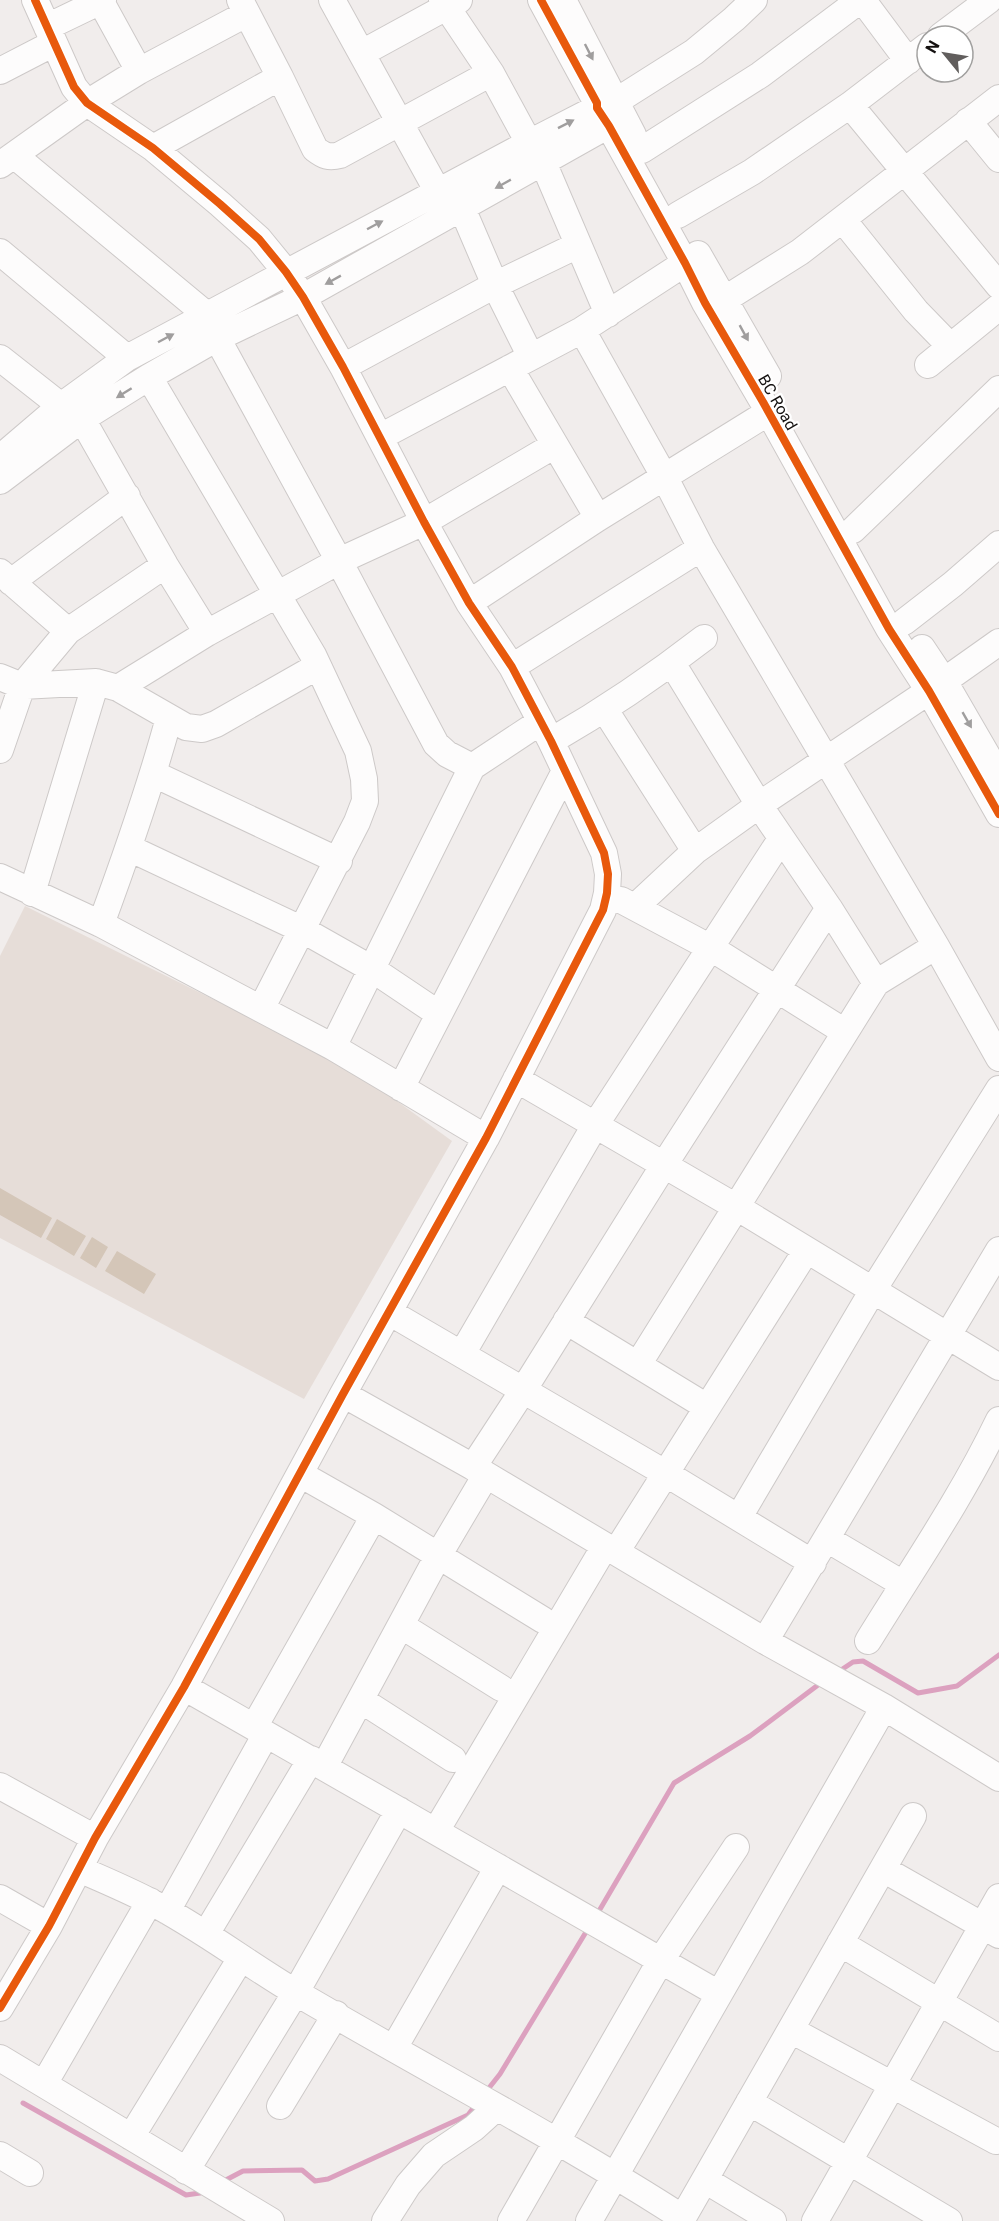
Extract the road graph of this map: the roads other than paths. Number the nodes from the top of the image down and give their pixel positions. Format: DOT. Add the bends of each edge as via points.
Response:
graph roads {
  1 [pos="34,0"];
  2 [pos="102,0"];
  3 [pos="332,0"];
  4 [pos="541,0"];
  5 [pos="563,0"];
  6 [pos="754,0"];
  7 [pos="989,0"];
  8 [pos="449,3"];
  9 [pos="243,7"];
  10 [pos="957,24"];
  11 [pos="50,35"];
  12 [pos="915,51"];
  13 [pos="362,53"];
  14 [pos="915,55"];
  15 [pos="0,71"];
  16 [pos="139,71"];
  17 [pos="491,73"];
  18 [pos="280,76"];
  19 [pos="999,98"];
  20 [pos="87,104"];
  21 [pos="850,105"];
  22 [pos="611,113"];
  23 [pos="968,121"];
  24 [pos="401,122"];
  25 [pos="153,148"];
  26 [pos="642,150"];
  27 [pos="536,152"];
  28 [pos="999,159"];
  29 [pos="8,160"];
  30 [pos="904,171"];
  31 [pos="446,188"];
  32 [pos="460,208"];
  33 [pos="678,215"];
  34 [pos="843,220"];
  35 [pos="578,246"];
  36 [pos="0,252"];
  37 [pos="685,263"];
  38 [pos="286,272"];
  39 [pos="495,285"];
  40 [pos="999,286"];
  41 [pos="303,297"];
  42 [pos="716,304"];
  43 [pos="608,314"];
  44 [pos="995,319"];
  45 [pos="212,327"];
  46 [pos="582,330"];
  47 [pos="950,346"];
  48 [pos="0,358"];
  49 [pos="127,358"];
  50 [pos="521,363"];
  51 [pos="928,365"];
  52 [pos="343,367"];
  53 [pos="149,377"];
  54 [pos="999,389"];
  55 [pos="72,412"];
  56 [pos="769,412"];
  57 [pos="380,437"];
  58 [pos="555,445"];
  59 [pos="0,458"];
  60 [pos="665,478"];
  61 [pos="0,481"];
  62 [pos="127,496"];
  63 [pos="598,518"];
  64 [pos="424,522"];
  65 [pos="853,530"];
  66 [pos="999,544"];
  67 [pos="701,548"];
  68 [pos="339,561"];
  69 [pos="165,565"];
  70 [pos="6,577"];
  71 [pos="276,595"];
  72 [pos="469,603"];
  73 [pos="904,622"];
  74 [pos="68,631"];
  75 [pos="207,633"];
  76 [pos="704,638"];
  77 [pos="999,642"];
  78 [pos="672,663"];
  79 [pos="318,666"];
  80 [pos="512,667"];
  81 [pos="11,681"];
  82 [pos="107,685"];
  83 [pos="937,686"];
  84 [pos="605,710"];
  85 [pos="169,718"];
  86 [pos="546,732"];
  87 [pos="0,750"];
  88 [pos="825,759"];
  89 [pos="472,767"];
  90 [pos="566,771"];
  91 [pos="154,774"];
  92 [pos="999,776"];
  93 [pos="759,805"];
  94 [pos="999,814"];
  95 [pos="781,839"];
  96 [pos="129,848"];
  97 [pos="695,851"];
  98 [pos="339,861"];
  99 [pos="0,877"];
  100 [pos="32,893"];
  101 [pos="607,893"];
  102 [pos="635,907"];
  103 [pos="829,908"];
  104 [pos="101,924"];
  105 [pos="303,930"];
  106 [pos="936,946"];
  107 [pos="711,948"];
  108 [pos="372,969"];
  109 [pos="876,983"];
  110 [pos="776,990"];
  111 [pos="261,1009"];
  112 [pos="439,1014"];
  113 [pos="845,1032"];
  114 [pos="333,1047"];
  115 [pos="999,1058"];
  116 [pos="516,1079"];
  117 [pos="401,1089"];
  118 [pos="999,1089"];
  119 [pos="594,1126"];
  120 [pos="486,1138"];
  121 [pos="664,1166"];
  122 [pos="738,1208"];
  123 [pos="806,1251"];
  124 [pos="999,1251"];
  125 [pos="873,1290"];
  126 [pos="389,1311"];
  127 [pos="566,1321"];
  128 [pos="948,1335"];
  129 [pos="462,1354"];
  130 [pos="639,1363"];
  131 [pos="999,1367"];
  132 [pos="524,1389"];
  133 [pos="343,1394"];
  134 [pos="707,1407"];
  135 [pos="999,1420"];
  136 [pos="479,1471"];
  137 [pos="665,1473"];
  138 [pos="300,1474"];
  139 [pos="374,1516"];
  140 [pos="739,1518"];
  141 [pos="827,1539"];
  142 [pos="611,1549"];
  143 [pos="438,1556"];
  144 [pos="813,1563"];
  145 [pos="903,1584"];
  146 [pos="543,1620"];
  147 [pos="402,1626"];
  148 [pos="765,1641"];
  149 [pos="868,1641"];
  150 [pos="184,1687"];
  151 [pos="501,1688"];
  152 [pos="361,1700"];
  153 [pos="884,1707"];
  154 [pos="260,1730"];
  155 [pos="453,1759"];
  156 [pos="318,1763"];
  157 [pos="999,1778"];
  158 [pos="0,1786"];
  159 [pos="399,1810"];
  160 [pos="913,1816"];
  161 [pos="436,1831"];
  162 [pos="95,1838"];
  163 [pos="736,1846"];
  164 [pos="498,1867"];
  165 [pos="79,1869"];
  166 [pos="883,1869"];
  167 [pos="0,1898"];
  168 [pos="999,1898"];
  169 [pos="158,1906"];
  170 [pos="49,1926"];
  171 [pos="991,1930"];
  172 [pos="206,1934"];
  173 [pos="840,1943"];
  174 [pos="241,1958"];
  175 [pos="661,1960"];
  176 [pos="296,1992"];
  177 [pos="718,1994"];
  178 [pos="939,2003"];
  179 [pos="0,2007"];
  180 [pos="336,2014"];
  181 [pos="791,2030"];
  182 [pos="999,2038"];
  183 [pos="394,2048"];
  184 [pos="0,2058"];
  185 [pos="44,2084"];
  186 [pos="892,2085"];
  187 [pos="484,2101"];
  188 [pos="749,2102"];
  189 [pos="280,2106"];
  190 [pos="131,2137"];
  191 [pos="558,2140"];
  192 [pos="996,2141"];
  193 [pos="0,2155"];
  194 [pos="847,2162"];
  195 [pos="30,2173"];
  196 [pos="615,2174"];
  197 [pos="202,2180"];
  198 [pos="705,2180"];
  199 [pos="682,2219"];
  200 [pos="270,2221"];
  201 [pos="386,2221"];
  202 [pos="511,2221"];
  203 [pos="589,2221"];
  204 [pos="773,2221"];
  205 [pos="815,2221"];
  206 [pos="949,2221"];
  1 -- 11 [label="street"];
  2 -- 11 [label="street"];
  2 -- 16 [label="street"];
  3 -- 13 [label="street"];
  4 -- 22 [label="street, BC Road" via="597,103"];
  5 -- 22 [label="street, one-way"];
  6 -- 22 [label="street" via="694,52"];
  7 -- 10 [label="street"];
  8 -- 13 [label="street"];
  8 -- 17 [label="street"];
  9 -- 16 [label="street"];
  9 -- 18 [label="street"];
  11 -- 15 [label="street"];
  11 -- 20 [label="street" via="74,87"];
  12 -- 26 [label="street" via="867,6 852,6 760,75"];
  13 -- 24 [label="street"];
  14 -- 21 [label="street"];
  16 -- 20 [label="street"];
  17 -- 24 [label="street"];
  17 -- 27 [label="street"];
  18 -- 24 [label="street" via="315,149 322,155 340,155"];
  18 -- 25 [label="street"];
  19 -- 23 [label="street"];
  20 -- 25 [label="street"];
  20 -- 29 [label="street"];
  21 -- 30 [label="street"];
  21 -- 33 [label="street" via="752,172"];
  22 -- 26 [label="street"];
  22 -- 27 [label="street"];
  22 -- 37 [label="street, BC Road"];
  23 -- 28 [label="street"];
  23 -- 30 [label="street"];
  24 -- 31 [label="street"];
  25 -- 38 [label="street" via="259,239"];
  26 -- 33 [label="street"];
  27 -- 31 [label="street"];
  27 -- 32 [label="street, one-way"];
  27 -- 35 [label="street"];
  29 -- 45 [label="street"];
  30 -- 34 [label="street"];
  30 -- 40 [label="street"];
  31 -- 32 [label="street"];
  38 -- 31 [label="street, one-way"];
  32 -- 39 [label="street"];
  32 -- 41 [label="street, one-way"];
  33 -- 42 [label="street"];
  34 -- 42 [label="street"];
  34 -- 47 [label="street" via="916,311"];
  35 -- 39 [label="street"];
  35 -- 43 [label="street"];
  36 -- 49 [label="street"];
  37 -- 42 [label="street, BC Road"];
  37 -- 43 [label="street"];
  38 -- 41 [label="street"];
  38 -- 45 [label="street"];
  39 -- 50 [label="street"];
  39 -- 52 [label="street"];
  41 -- 45 [label="street"];
  41 -- 52 [label="street"];
  42 -- 56 [label="street, BC Road"];
  42 -- 65 [label="street, one-way"];
  43 -- 46 [label="street"];
  44 -- 47 [label="street"];
  49 -- 45 [label="street, one-way"];
  45 -- 53 [label="street"];
  45 -- 68 [label="street"];
  46 -- 50 [label="street"];
  46 -- 60 [label="street"];
  47 -- 51 [label="street"];
  48 -- 55 [label="street"];
  49 -- 55 [label="street"];
  50 -- 57 [label="street"];
  50 -- 58 [label="street"];
  52 -- 57 [label="street"];
  53 -- 55 [label="street, one-way"];
  53 -- 71 [label="street"];
  54 -- 65 [label="street"];
  55 -- 59 [label="street"];
  55 -- 61 [label="street"];
  55 -- 62 [label="street"];
  56 -- 60 [label="street"];
  56 -- 83 [label="street, BC Road" via="889,629"];
  57 -- 64 [label="street"];
  58 -- 63 [label="street"];
  58 -- 64 [label="street"];
  60 -- 63 [label="street"];
  60 -- 67 [label="street"];
  62 -- 69 [label="street"];
  62 -- 70 [label="street"];
  63 -- 72 [label="street"];
  64 -- 68 [label="street"];
  64 -- 72 [label="street"];
  65 -- 73 [label="street"];
  66 -- 73 [label="street"];
  67 -- 80 [label="street"];
  67 -- 88 [label="street"];
  68 -- 71 [label="street"];
  68 -- 89 [label="street" via="436,744"];
  69 -- 74 [label="street"];
  69 -- 75 [label="street"];
  70 -- 74 [label="street"];
  71 -- 75 [label="street"];
  71 -- 79 [label="street"];
  72 -- 80 [label="street"];
  73 -- 83 [label="street"];
  74 -- 81 [label="street"];
  75 -- 82 [label="street"];
  76 -- 78 [label="street"];
  77 -- 83 [label="street"];
  78 -- 84 [label="street"];
  78 -- 93 [label="street"];
  79 -- 85 [label="street" via="202,729 186,727"];
  79 -- 98 [label="street" via="358,751 364,779 365,801"];
  80 -- 86 [label="street"];
  81 -- 82 [label="street"];
  81 -- 87 [label="street"];
  82 -- 85 [label="street"];
  82 -- 100 [label="street"];
  83 -- 88 [label="street"];
  83 -- 92 [label="street, one-way"];
  83 -- 94 [label="street, BC Road"];
  84 -- 86 [label="street"];
  84 -- 97 [label="street"];
  85 -- 91 [label="street"];
  86 -- 89 [label="street"];
  86 -- 90 [label="street"];
  88 -- 93 [label="street"];
  88 -- 106 [label="street"];
  89 -- 108 [label="street"];
  90 -- 101 [label="street" via="604,853"];
  90 -- 112 [label="street"];
  91 -- 96 [label="street"];
  91 -- 98 [label="street"];
  93 -- 95 [label="street"];
  93 -- 97 [label="street"];
  95 -- 103 [label="street"];
  95 -- 107 [label="street"];
  96 -- 104 [label="street"];
  96 -- 105 [label="street"];
  97 -- 102 [label="street"];
  98 -- 105 [label="street"];
  99 -- 100 [label="street"];
  100 -- 104 [label="street"];
  101 -- 102 [label="street"];
  101 -- 116 [label="street" via="603,910"];
  102 -- 107 [label="street"];
  103 -- 109 [label="street"];
  103 -- 110 [label="street"];
  104 -- 111 [label="street"];
  105 -- 108 [label="street"];
  105 -- 111 [label="street"];
  106 -- 109 [label="street"];
  106 -- 115 [label="street"];
  107 -- 110 [label="street"];
  107 -- 119 [label="street"];
  108 -- 112 [label="street"];
  108 -- 114 [label="street"];
  109 -- 113 [label="street"];
  110 -- 113 [label="street"];
  110 -- 121 [label="street"];
  111 -- 114 [label="street"];
  112 -- 117 [label="street"];
  113 -- 122 [label="street"];
  114 -- 117 [label="street"];
  116 -- 119 [label="street"];
  116 -- 120 [label="street"];
  117 -- 120 [label="street"];
  118 -- 125 [label="street"];
  119 -- 121 [label="street"];
  119 -- 129 [label="street"];
  120 -- 126 [label="street"];
  121 -- 122 [label="street"];
  121 -- 127 [label="street"];
  122 -- 123 [label="street"];
  122 -- 130 [label="street"];
  123 -- 125 [label="street"];
  123 -- 134 [label="street"];
  124 -- 128 [label="street"];
  125 -- 128 [label="street"];
  125 -- 140 [label="street"];
  126 -- 129 [label="street"];
  126 -- 133 [label="street"];
  127 -- 130 [label="street"];
  127 -- 132 [label="street"];
  128 -- 131 [label="street"];
  128 -- 141 [label="street"];
  129 -- 132 [label="street"];
  130 -- 134 [label="street"];
  132 -- 136 [label="street"];
  132 -- 137 [label="street"];
  133 -- 136 [label="street"];
  133 -- 138 [label="street"];
  134 -- 137 [label="street"];
  135 -- 145 [label="street" via="983,1454"];
  136 -- 142 [label="street"];
  136 -- 143 [label="street"];
  137 -- 140 [label="street"];
  137 -- 142 [label="street"];
  138 -- 139 [label="street"];
  138 -- 150 [label="street"];
  139 -- 143 [label="street"];
  139 -- 154 [label="street"];
  140 -- 144 [label="street"];
  141 -- 144 [label="street"];
  141 -- 145 [label="street"];
  142 -- 148 [label="street"];
  142 -- 161 [label="street"];
  143 -- 146 [label="street"];
  143 -- 147 [label="street"];
  144 -- 148 [label="street"];
  145 -- 149 [label="street"];
  147 -- 151 [label="street"];
  147 -- 152 [label="street"];
  148 -- 153 [label="street"];
  150 -- 154 [label="street"];
  150 -- 162 [label="street"];
  152 -- 155 [label="street"];
  152 -- 156 [label="street"];
  153 -- 157 [label="street"];
  153 -- 177 [label="street"];
  154 -- 156 [label="street"];
  154 -- 169 [label="street"];
  156 -- 159 [label="street"];
  156 -- 172 [label="street"];
  158 -- 162 [label="street"];
  159 -- 161 [label="street"];
  159 -- 176 [label="street"];
  160 -- 166 [label="street"];
  161 -- 164 [label="street"];
  162 -- 165 [label="street"];
  163 -- 175 [label="street"];
  164 -- 175 [label="street"];
  164 -- 183 [label="street"];
  165 -- 169 [label="street"];
  165 -- 170 [label="street"];
  166 -- 171 [label="street"];
  166 -- 173 [label="street"];
  167 -- 170 [label="street"];
  168 -- 171 [label="street"];
  169 -- 172 [label="street"];
  169 -- 185 [label="street"];
  170 -- 179 [label="street"];
  171 -- 178 [label="street"];
  172 -- 174 [label="street"];
  173 -- 178 [label="street"];
  173 -- 181 [label="street"];
  174 -- 176 [label="street"];
  174 -- 190 [label="street"];
  175 -- 177 [label="street"];
  175 -- 191 [label="street"];
  176 -- 180 [label="street"];
  176 -- 197 [label="street"];
  177 -- 196 [label="street"];
  178 -- 182 [label="street"];
  178 -- 186 [label="street"];
  180 -- 183 [label="street"];
  180 -- 189 [label="street"];
  181 -- 186 [label="street"];
  181 -- 188 [label="street"];
  183 -- 187 [label="street"];
  184 -- 185 [label="street"];
  185 -- 190 [label="street"];
  186 -- 192 [label="street"];
  186 -- 194 [label="street"];
  187 -- 191 [label="street"];
  187 -- 201 [label="street" via="474,2128 434,2155 408,2184"];
  188 -- 194 [label="street"];
  188 -- 198 [label="street"];
  190 -- 197 [label="street"];
  191 -- 196 [label="street"];
  191 -- 202 [label="street"];
  193 -- 195 [label="street"];
  194 -- 205 [label="street"];
  194 -- 206 [label="street"];
  196 -- 199 [label="street"];
  196 -- 203 [label="street"];
  197 -- 200 [label="street"];
  198 -- 199 [label="street"];
  198 -- 204 [label="street"];
}
